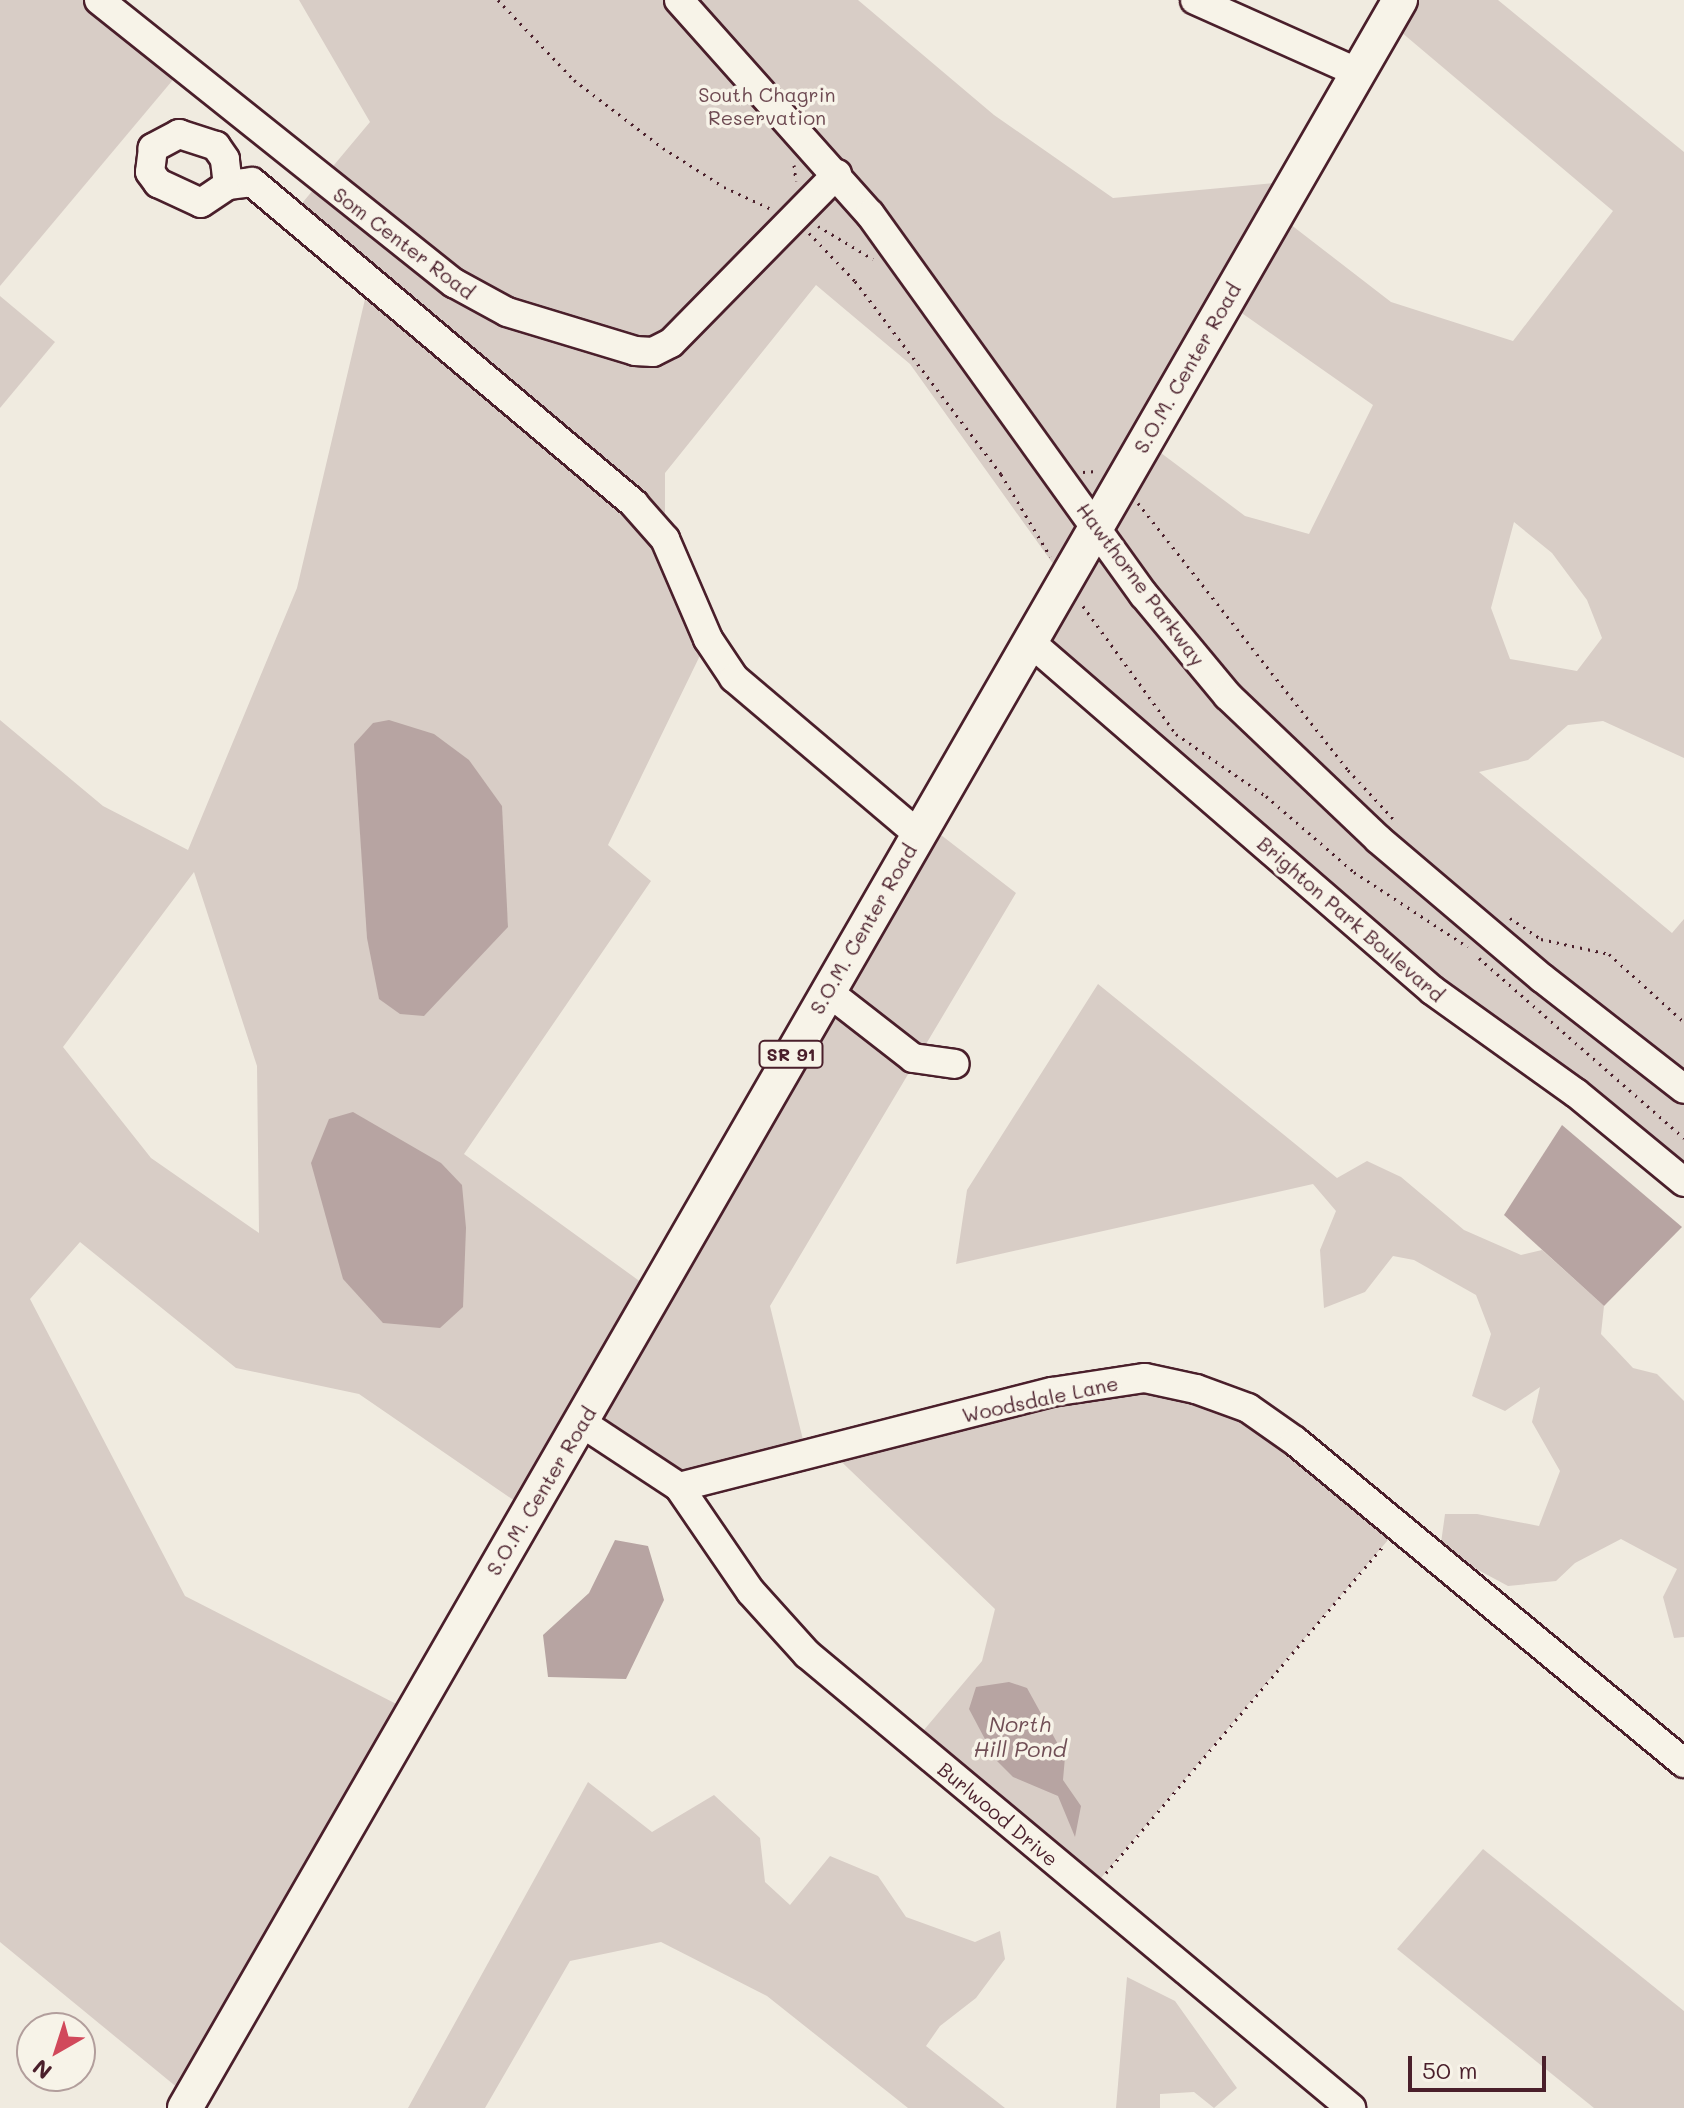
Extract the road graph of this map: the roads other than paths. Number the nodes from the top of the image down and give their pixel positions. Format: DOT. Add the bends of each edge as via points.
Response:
graph roads {
  1 [pos="99,0"];
  2 [pos="679,0"];
  3 [pos="1195,0"];
  4 [pos="1400,0"];
  5 [pos="1357,72"];
  6 [pos="837,174"];
  7 [pos="228,185"];
  8 [pos="1095,526"];
  9 [pos="1029,641"];
  10 [pos="918,834"];
  11 [pos="827,991"];
  12 [pos="955,1064"];
  13 [pos="1684,1089"];
  14 [pos="1684,1182"];
  15 [pos="582,1423"];
  16 [pos="679,1487"];
  17 [pos="1684,1763"];
  18 [pos="185,2108"];
  19 [pos="1351,2108"];
  1 -- 6 [label="street, Som Center Road" via="416,256 478,298 576,336 644,351 671,343"];
  2 -- 6 [label="street, Hawthorne Parkway"];
  3 -- 5 [label="street"];
  4 -- 5 [label="main road, S.O.M. Center Road / SR 91"];
  5 -- 8 [label="main road, S.O.M. Center Road / SR 91"];
  6 -- 8 [label="street, Hawthorne Parkway" via="926,288"];
  7 -- 10 [label="street" via="252,182 634,504 665,539 708,639 734,678"];
  8 -- 9 [label="main road, S.O.M. Center Road / SR 91"];
  8 -- 13 [label="street, Hawthorne Parkway" via="1187,650 1285,754 1517,957"];
  9 -- 10 [label="main road, S.O.M. Center Road / SR 91"];
  9 -- 14 [label="street, Brighton Park Boulevard" via="1432,990 1576,1093"];
  10 -- 11 [label="main road, S.O.M. Center Road / SR 91"];
  11 -- 12 [label="street" via="913,1058"];
  11 -- 15 [label="main road, S.O.M. Center Road / SR 91"];
  15 -- 16 [label="street"];
  15 -- 18 [label="main road, S.O.M. Center Road / SR 91"];
  16 -- 17 [label="street, Woodsdale Lane" via="1052,1392 1145,1378 1248,1408"];
  16 -- 19 [label="street, Burlwood Drive" via="751,1592 807,1654"];
}
